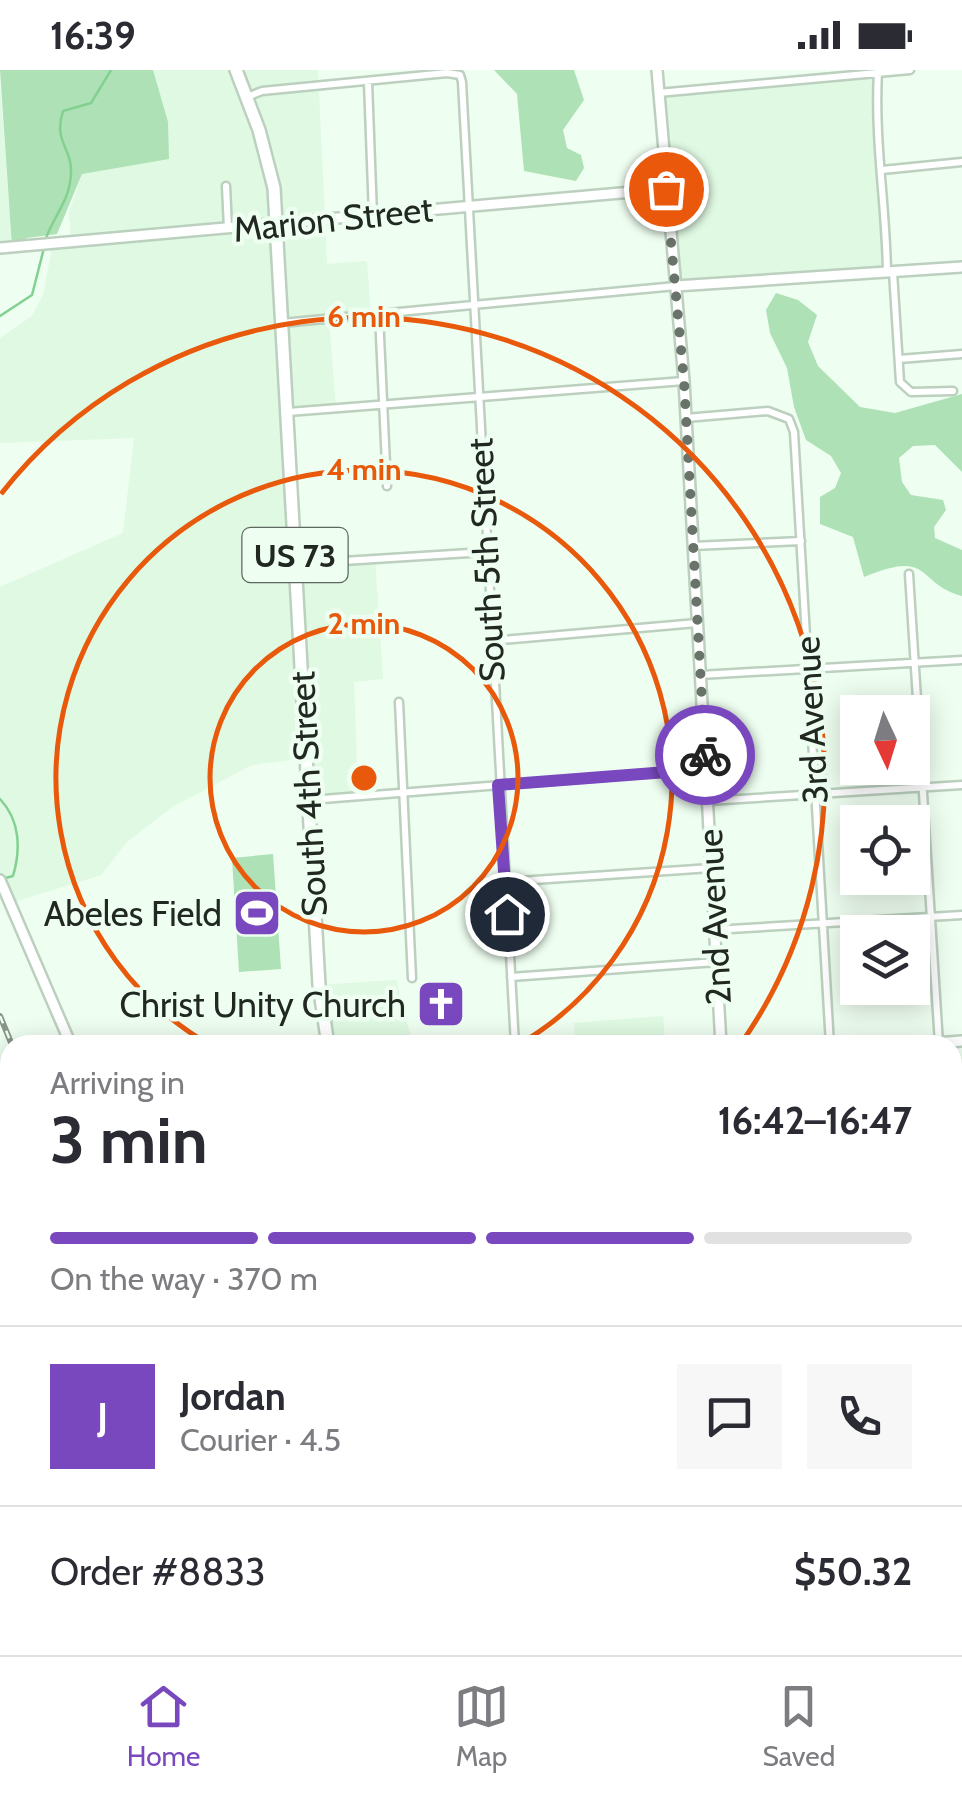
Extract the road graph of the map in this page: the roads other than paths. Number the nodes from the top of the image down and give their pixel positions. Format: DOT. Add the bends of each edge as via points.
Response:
graph roads {
  1 [pos="236,70"];
  2 [pos="657,70"];
  3 [pos="776,70"];
  4 [pos="902,70"];
  5 [pos="910,70"];
  6 [pos="878,72"];
  7 [pos="368,82"];
  8 [pos="776,82"];
  9 [pos="658,93"];
  10 [pos="247,97"];
  11 [pos="962,162"];
  12 [pos="882,170"];
  13 [pos="226,186"];
  14 [pos="666,189"];
  15 [pos="470,206"];
  16 [pos="373,216"];
  17 [pos="276,225"];
  18 [pos="228,230"];
  19 [pos="0,248"];
  20 [pos="962,267"];
  21 [pos="890,272"];
  22 [pos="676,286"];
  23 [pos="475,305"];
  24 [pos="379,315"];
  25 [pos="281,324"];
  26 [pos="962,354"];
  27 [pos="899,358"];
  28 [pos="684,381"];
  29 [pos="953,391"];
  30 [pos="478,399"];
  31 [pos="384,406"];
  32 [pos="286,412"];
  33 [pos="686,418"];
  34 [pos="387,486"];
  35 [pos="801,541"];
  36 [pos="693,546"];
  37 [pos="485,552"];
  38 [pos="295,564"];
  39 [pos="909,574"];
  40 [pos="697,623"];
  41 [pos="490,641"];
  42 [pos="962,660"];
  43 [pos="914,662"];
  44 [pos="808,669"];
  45 [pos="700,675"];
  46 [pos="399,702"];
  47 [pos="706,769"];
  48 [pos="498,785"];
  49 [pos="962,786"];
  50 [pos="924,788"];
  51 [pos="402,792"];
  52 [pos="815,794"];
  53 [pos="308,800"];
  54 [pos="708,801"];
  55 [pos="711,868"];
  56 [pos="0,880"];
  57 [pos="505,882"];
  58 [pos="962,915"];
  59 [pos="931,917"];
  60 [pos="823,923"];
  61 [pos="714,930"];
  62 [pos="716,962"];
  63 [pos="511,977"];
  64 [pos="412,978"];
  65 [pos="67,1035"];
  66 [pos="326,1035"];
  67 [pos="514,1035"];
  68 [pos="720,1035"];
  69 [pos="829,1035"];
  70 [pos="938,1035"];
  1 -- 10 [label="highway, South 4th Street / US 73"];
  2 -- 9 [label="street, 2nd Avenue"];
  3 -- 8 [label="street"];
  4 -- 5 [label="street"];
  4 -- 6 [label="street"];
  6 -- 8 [label="street"];
  6 -- 12 [label="street"];
  7 -- 10 [label="street"];
  7 -- 15 [label="street, South 5th Street" via="460,75"];
  7 -- 16 [label="street"];
  8 -- 9 [label="street"];
  9 -- 14 [label="street, 2nd Avenue"];
  10 -- 17 [label="highway, South 4th Street / US 73" via="268,162"];
  11 -- 12 [label="street"];
  12 -- 21 [label="street"];
  13 -- 18 [label="street"];
  14 -- 15 [label="street, Marion Street"];
  14 -- 22 [label="street, 2nd Avenue"];
  15 -- 16 [label="street, Marion Street"];
  15 -- 23 [label="street, South 5th Street"];
  16 -- 17 [label="street, Marion Street"];
  17 -- 18 [label="street, Marion Street"];
  17 -- 25 [label="highway, South 4th Street / US 73"];
  18 -- 19 [label="street, Marion Street"];
  20 -- 21 [label="street"];
  21 -- 22 [label="street"];
  21 -- 27 [label="street"];
  22 -- 23 [label="street"];
  22 -- 28 [label="street, 2nd Avenue"];
  23 -- 24 [label="street"];
  23 -- 30 [label="street, South 5th Street"];
  24 -- 25 [label="street"];
  24 -- 31 [label="street"];
  25 -- 32 [label="highway, South 4th Street / US 73"];
  26 -- 27 [label="street"];
  27 -- 29 [label="street" via="900,382 912,392"];
  28 -- 30 [label="street"];
  28 -- 33 [label="street, 2nd Avenue"];
  30 -- 31 [label="street"];
  30 -- 37 [label="street, South 5th Street"];
  31 -- 32 [label="street"];
  31 -- 34 [label="street"];
  32 -- 38 [label="highway, South 4th Street / US 73"];
  33 -- 35 [label="street, 3rd Avenue" via="768,411 790,419"];
  33 -- 36 [label="street, 2nd Avenue"];
  35 -- 36 [label="street"];
  35 -- 44 [label="street, 3rd Avenue"];
  36 -- 40 [label="street, 2nd Avenue"];
  37 -- 38 [label="street"];
  37 -- 41 [label="street, South 5th Street"];
  38 -- 53 [label="highway, South 4th Street / US 73"];
  39 -- 43 [label="street"];
  40 -- 41 [label="street"];
  40 -- 45 [label="street, 2nd Avenue"];
  41 -- 48 [label="street, South 5th Street"];
  42 -- 43 [label="street"];
  43 -- 44 [label="street"];
  43 -- 50 [label="street"];
  44 -- 45 [label="street"];
  44 -- 52 [label="street, 3rd Avenue"];
  45 -- 47 [label="street, 2nd Avenue"];
  46 -- 51 [label="street"];
  47 -- 48 [label="street"];
  47 -- 54 [label="street, 2nd Avenue"];
  48 -- 51 [label="street"];
  48 -- 57 [label="street, South 5th Street"];
  49 -- 50 [label="street"];
  50 -- 52 [label="street"];
  50 -- 59 [label="street"];
  51 -- 53 [label="street"];
  51 -- 64 [label="street"];
  52 -- 54 [label="street"];
  52 -- 60 [label="street, 3rd Avenue"];
  53 -- 66 [label="highway, South 4th Street / US 73"];
  54 -- 55 [label="street, 2nd Avenue"];
  55 -- 57 [label="street"];
  55 -- 61 [label="street, 2nd Avenue"];
  56 -- 65 [label="street"];
  57 -- 63 [label="street, South 5th Street"];
  58 -- 59 [label="street"];
  59 -- 60 [label="street"];
  59 -- 70 [label="street"];
  60 -- 61 [label="street"];
  60 -- 69 [label="street, 3rd Avenue"];
  61 -- 62 [label="street, 2nd Avenue"];
  62 -- 63 [label="street"];
  62 -- 68 [label="street, 2nd Avenue"];
  63 -- 67 [label="street, South 5th Street"];
}
